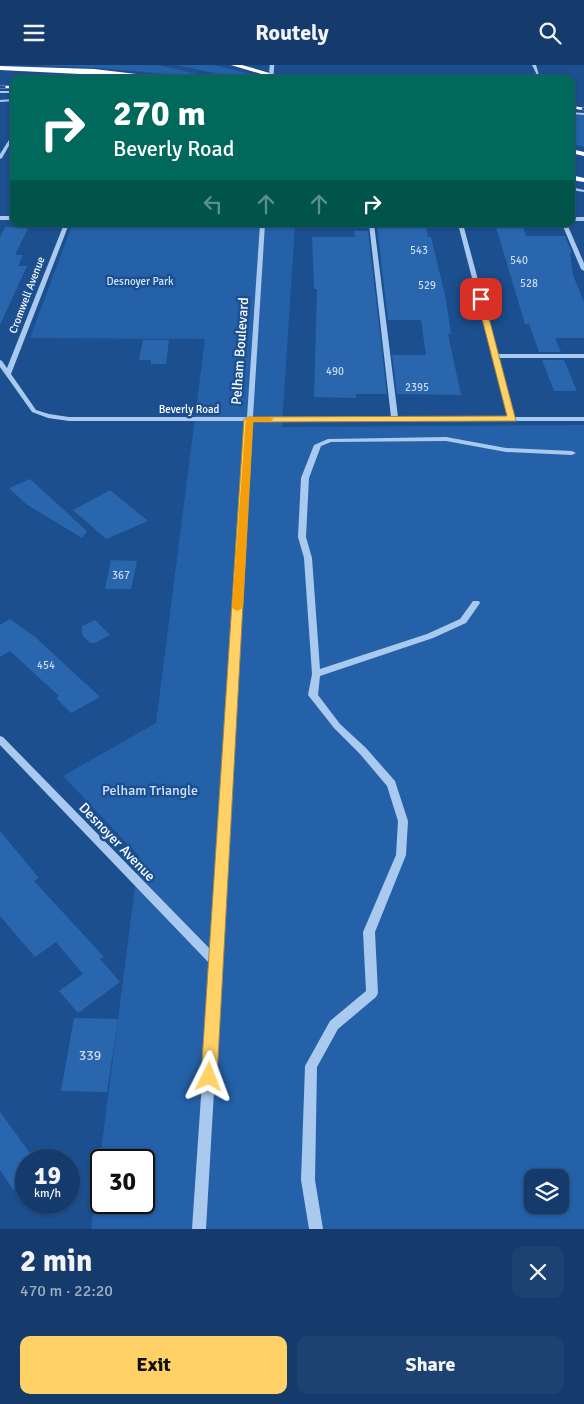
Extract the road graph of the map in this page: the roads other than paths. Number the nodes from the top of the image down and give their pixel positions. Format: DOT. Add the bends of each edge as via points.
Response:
graph roads {
  1 [pos="234,65"];
  2 [pos="534,65"];
  3 [pos="0,68"];
  4 [pos="538,74"];
  5 [pos="135,75"];
  6 [pos="272,75"];
  7 [pos="10,140"];
  8 [pos="0,158"];
  9 [pos="65,227"];
  10 [pos="262,227"];
  11 [pos="371,227"];
  12 [pos="461,227"];
  13 [pos="565,227"];
  14 [pos="584,269"];
  15 [pos="496,356"];
  16 [pos="584,356"];
  17 [pos="0,362"];
  18 [pos="8,374"];
  19 [pos="249,419"];
  20 [pos="394,419"];
  21 [pos="512,419"];
  22 [pos="584,419"];
  23 [pos="572,453"];
  24 [pos="476,603"];
  25 [pos="316,674"];
  26 [pos="0,739"];
  27 [pos="216,963"];
  28 [pos="199,1229"];
  29 [pos="316,1229"];
  1 -- 6 [label="highway"];
  2 -- 4 [label="street"];
  3 -- 5 [label="highway"];
  7 -- 8 [label="street"];
  9 -- 18 [label="street, Cromwell Avenue"];
  10 -- 19 [label="street, Pelham Boulevard"];
  11 -- 20 [label="street"];
  12 -- 15 [label="street"];
  13 -- 14 [label="street"];
  15 -- 16 [label="street"];
  15 -- 21 [label="street"];
  17 -- 18 [label="street, Beverly Road"];
  18 -- 19 [label="street, Beverly Road" via="34,411 48,416 69,419"];
  19 -- 20 [label="street, Beverly Road"];
  19 -- 27 [label="street, Pelham Boulevard"];
  20 -- 21 [label="street, Beverly Road"];
  21 -- 22 [label="street, Beverly Road"];
  23 -- 25 [label="street" via="506,450 446,439 330,440 318,445 305,478 302,537 308,558"];
  24 -- 25 [label="street" via="463,621 430,636"];
  25 -- 29 [label="street" via="313,695 391,784 403,821 401,855 369,932 372,993 334,1025 311,1066 308,1180"];
  26 -- 27 [label="street, Desnoyer Avenue"];
  27 -- 28 [label="street, Pelham Boulevard"];
}
